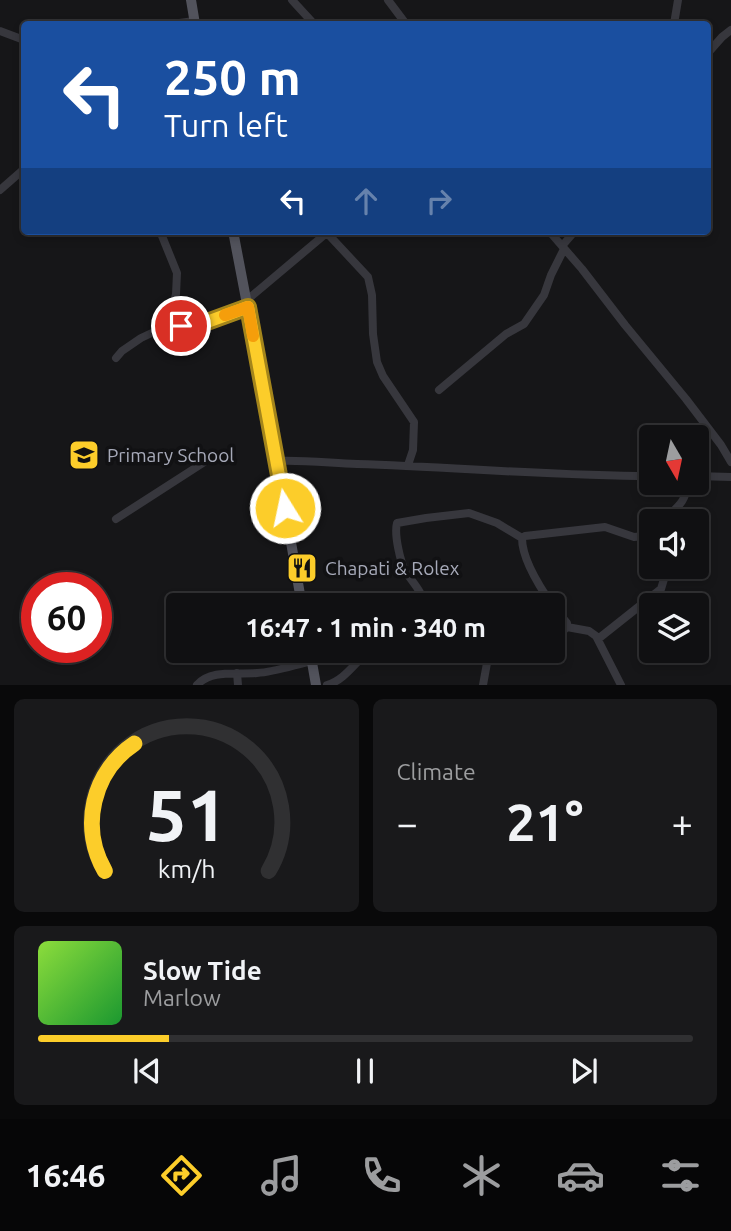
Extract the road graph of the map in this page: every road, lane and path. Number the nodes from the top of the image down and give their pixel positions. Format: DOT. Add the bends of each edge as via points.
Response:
graph roads {
  1 [pos="191,0"];
  2 [pos="292,0"];
  3 [pos="388,0"];
  4 [pos="678,0"];
  5 [pos="194,21"];
  6 [pos="311,21"];
  7 [pos="404,21"];
  8 [pos="674,21"];
  9 [pos="731,30"];
  10 [pos="0,31"];
  11 [pos="21,39"];
  12 [pos="711,49"];
  13 [pos="21,172"];
  14 [pos="0,190"];
  15 [pos="162,235"];
  16 [pos="234,235"];
  17 [pos="325,235"];
  18 [pos="331,235"];
  19 [pos="552,235"];
  20 [pos="572,235"];
  21 [pos="563,248"];
  22 [pos="247,303"];
  23 [pos="168,328"];
  24 [pos="116,358"];
  25 [pos="439,390"];
  26 [pos="206,461"];
  27 [pos="277,461"];
  28 [pos="731,462"];
  29 [pos="408,465"];
  30 [pos="639,476"];
  31 [pos="709,476"];
  32 [pos="731,477"];
  33 [pos="686,495"];
  34 [pos="675,509"];
  35 [pos="116,519"];
  36 [pos="639,536"];
  37 [pos="522,538"];
  38 [pos="664,579"];
  39 [pos="300,593"];
  40 [pos="420,593"];
  41 [pos="545,593"];
  42 [pos="565,621"];
  43 [pos="567,627"];
  44 [pos="598,639"];
  45 [pos="288,663"];
  46 [pos="312,663"];
  47 [pos="355,663"];
  48 [pos="487,663"];
  49 [pos="237,673"];
  50 [pos="197,685"];
  51 [pos="238,685"];
  52 [pos="316,685"];
  53 [pos="327,685"];
  54 [pos="483,685"];
  55 [pos="621,685"];
  1 -- 5 [label="main road"];
  2 -- 6 [label="street"];
  3 -- 7 [label="street"];
  4 -- 8 [label="street"];
  9 -- 12 [label="street"];
  10 -- 11 [label="street"];
  13 -- 14 [label="street"];
  15 -- 23 [label="street" via="177,273"];
  16 -- 22 [label="main road"];
  17 -- 22 [label="street"];
  18 -- 29 [label="street" via="368,277 377,362 414,422"];
  19 -- 21 [label="street"];
  20 -- 21 [label="street"];
  21 -- 25 [label="street" via="544,296 524,324"];
  21 -- 28 [label="street" via="680,390"];
  22 -- 23 [label="street" via="207,322"];
  22 -- 27 [label="main road"];
  23 -- 24 [label="street" via="141,338"];
  26 -- 35 [label="street"];
  27 -- 29 [label="street"];
  27 -- 39 [label="main road"];
  29 -- 30 [label="street"];
  31 -- 32 [label="street"];
  33 -- 34 [label="street"];
  36 -- 37 [label="street" via="604,527"];
  37 -- 40 [label="street" via="469,513 397,523 402,563"];
  37 -- 41 [label="street" via="523,550"];
  38 -- 44 [label="street" via="661,589"];
  42 -- 43 [label="street"];
  43 -- 44 [label="street" via="589,631"];
  44 -- 55 [label="street"];
  45 -- 49 [label="street" via="256,673"];
  46 -- 52 [label="main road"];
  47 -- 53 [label="street"];
  48 -- 54 [label="street"];
  49 -- 50 [label="street" via="205,678"];
  49 -- 51 [label="street"];
}
